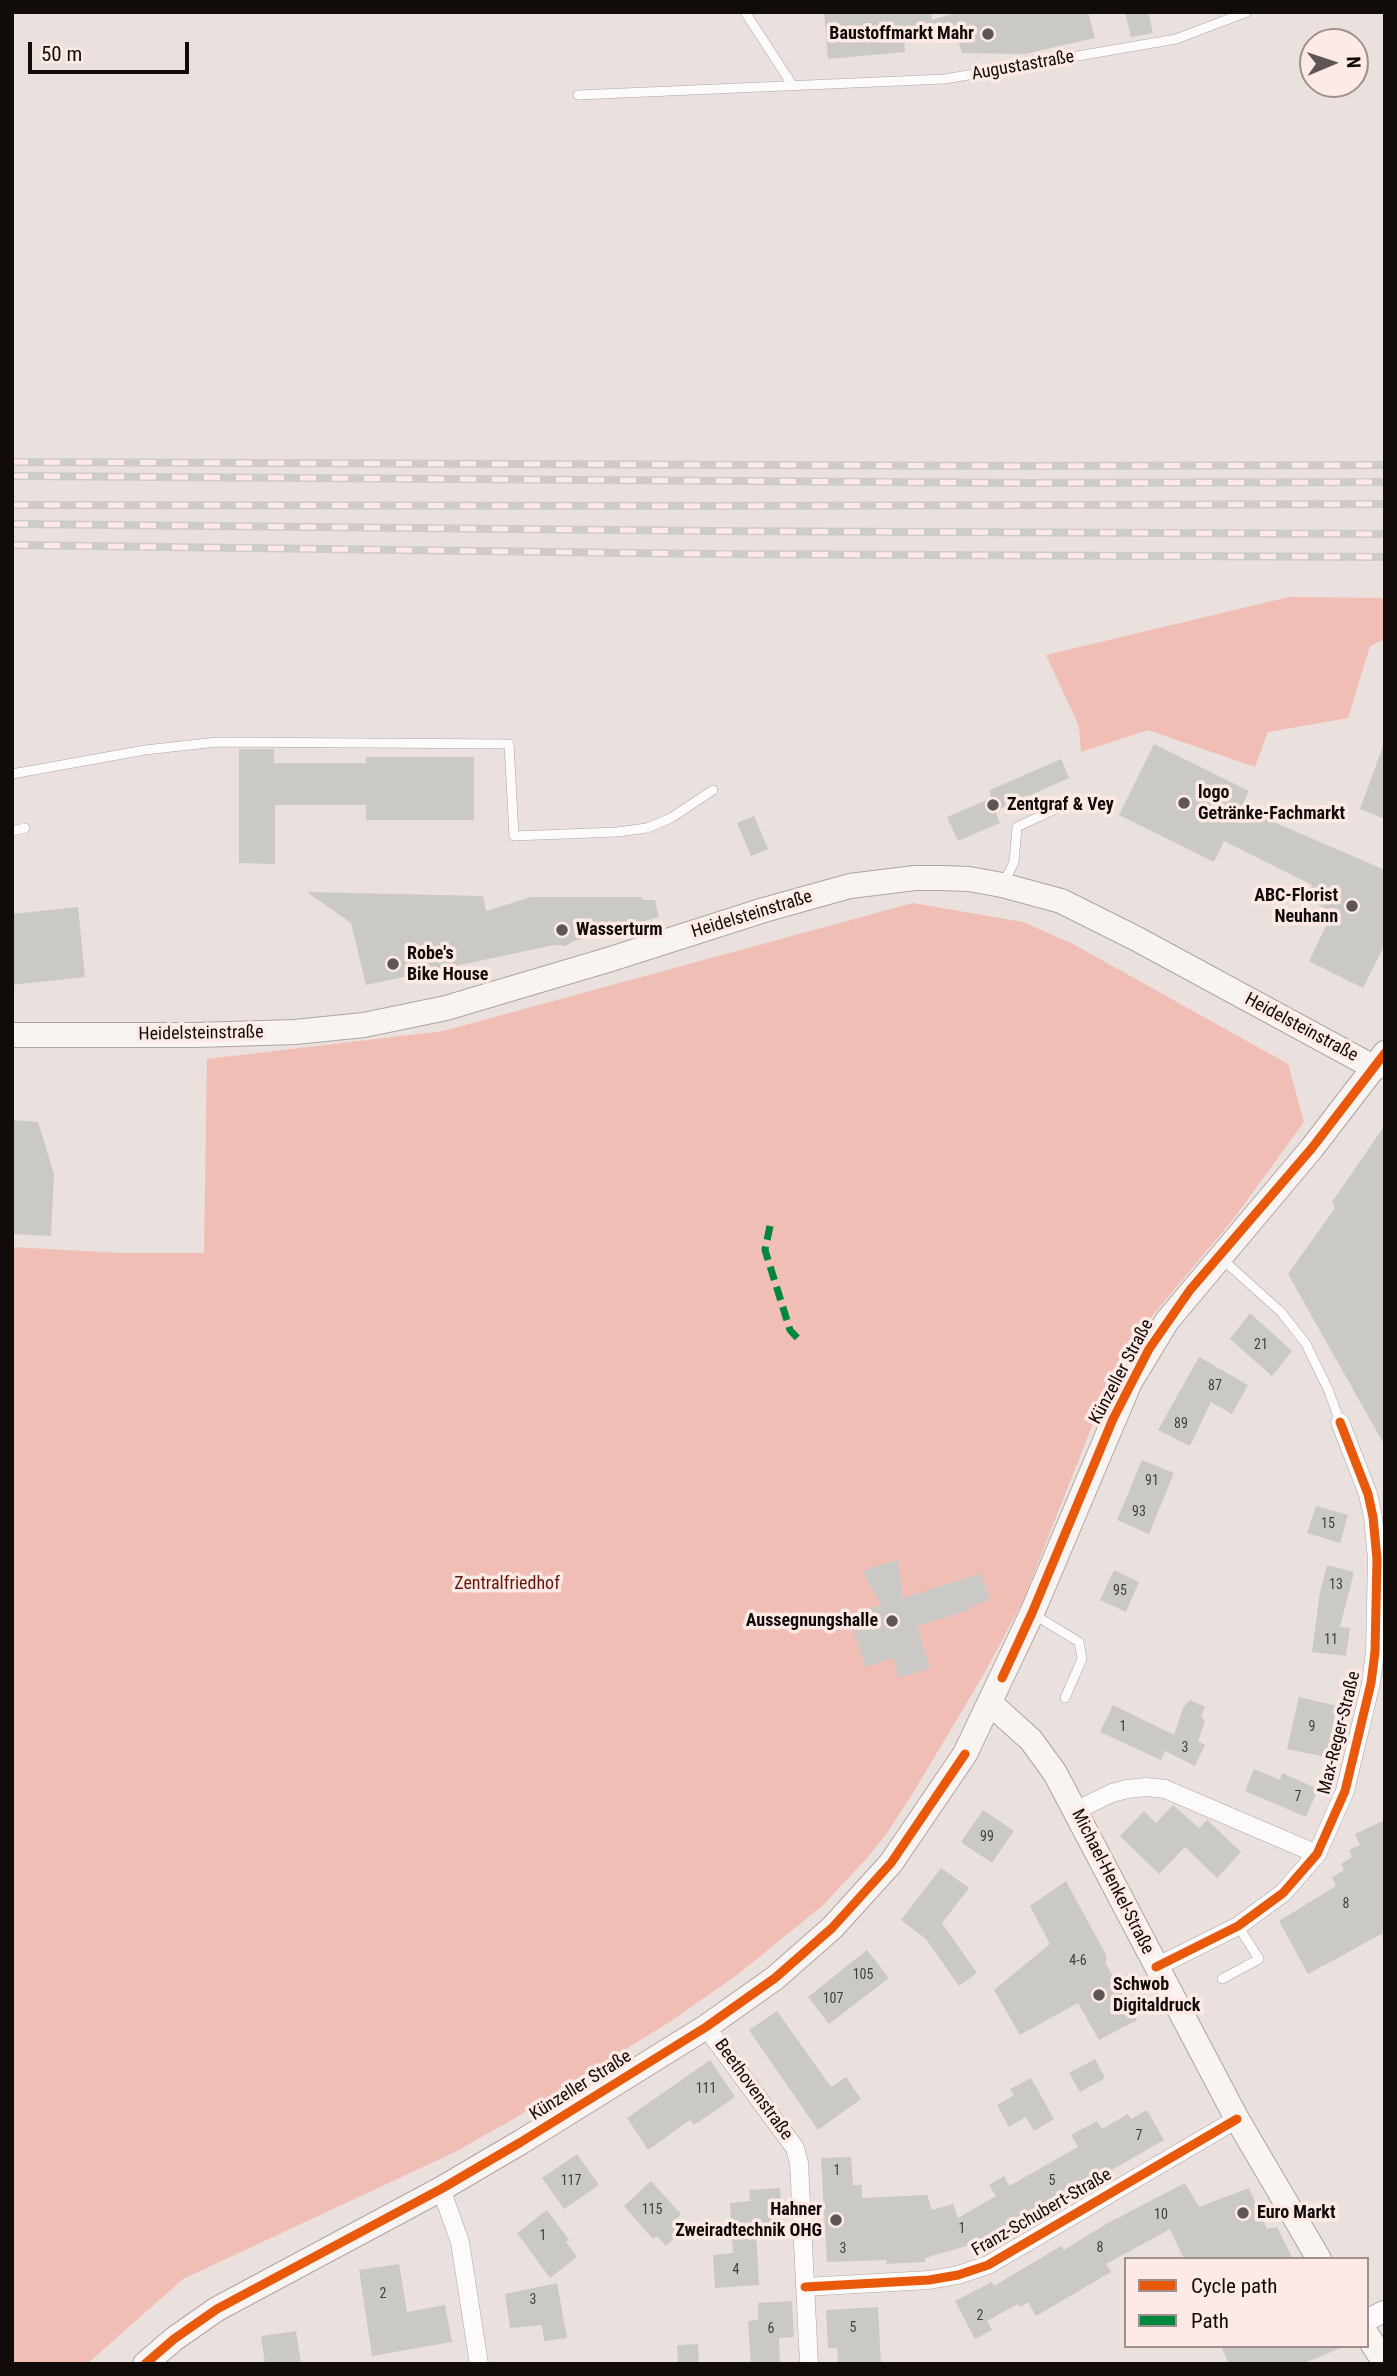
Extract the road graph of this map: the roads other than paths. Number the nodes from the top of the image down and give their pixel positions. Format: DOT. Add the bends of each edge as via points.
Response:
graph roads {
  1 [pos="745,12"];
  2 [pos="1247,12"];
  3 [pos="793,86"];
  4 [pos="578,95"];
  5 [pos="12,774"];
  6 [pos="713,790"];
  7 [pos="1062,806"];
  8 [pos="25,828"];
  9 [pos="12,831"];
  10 [pos="1002,885"];
  11 [pos="12,1035"];
  12 [pos="1380,1060"];
  13 [pos="1219,1256"];
  14 [pos="1340,1422"];
  15 [pos="1032,1613"];
  16 [pos="1065,1698"];
  17 [pos="990,1703"];
  18 [pos="1075,1811"];
  19 [pos="1317,1854"];
  20 [pos="1238,1926"];
  21 [pos="1156,1967"];
  22 [pos="1222,1979"];
  23 [pos="706,2027"];
  24 [pos="1237,2119"];
  25 [pos="441,2189"];
  26 [pos="1318,2257"];
  27 [pos="806,2287"];
  28 [pos="1385,2311"];
  29 [pos="1369,2319"];
  30 [pos="1369,2338"];
  31 [pos="1385,2363"];
  32 [pos="145,2364"];
  33 [pos="479,2364"];
  34 [pos="809,2364"];
  1 -- 3 [label="lane"];
  2 -- 3 [label="lane, Augustastraße" via="1176,39 944,79"];
  3 -- 4 [label="lane, Augustastraße"];
  5 -- 6 [label="lane" via="145,750 217,743 509,744 514,836 647,828"];
  7 -- 10 [label="lane" via="1017,827 1014,862"];
  8 -- 9 [label="lane"];
  10 -- 11 [label="main road, Heidelsteinstraße" via="915,878 850,886 446,1008 364,1025 295,1032"];
  10 -- 12 [label="main road, Heidelsteinstraße" via="1061,901"];
  12 -- 13 [label="main road, Künzeller Straße"];
  13 -- 14 [label="lane, Max-Reger-Straße" via="1281,1312 1306,1344"];
  13 -- 15 [label="main road, Künzeller Straße" via="1167,1321 1130,1382"];
  14 -- 19 [label="street, Max-Reger-Straße" via="1374,1517 1375,1652 1345,1791"];
  15 -- 16 [label="lane" via="1079,1642 1082,1659"];
  15 -- 17 [label="main road, Künzeller Straße"];
  17 -- 18 [label="main road, Michael-Henkel-Straße" via="1031,1740"];
  17 -- 23 [label="main road, Künzeller Straße" via="965,1754 871,1887 775,1978"];
  18 -- 19 [label="street" via="1127,1789 1165,1789"];
  18 -- 21 [label="main road, Michael-Henkel-Straße"];
  19 -- 20 [label="street, Max-Reger-Straße" via="1283,1893"];
  20 -- 21 [label="street, Max-Reger-Straße"];
  20 -- 22 [label="lane" via="1259,1959"];
  21 -- 24 [label="main road, Michael-Henkel-Straße"];
  23 -- 25 [label="main road, Künzeller Straße"];
  23 -- 27 [label="street, Beethovenstraße" via="795,2148"];
  24 -- 26 [label="main road, Michael-Henkel-Straße"];
  24 -- 27 [label="street, Franz-Schubert-Straße" via="988,2265 929,2280"];
  25 -- 32 [label="main road, Künzeller Straße" via="217,2309"];
  25 -- 33 [label="street" via="460,2242"];
  27 -- 34 [label="street, Beethovenstraße"];
  28 -- 29 [label="street"];
  30 -- 31 [label="main road"];
}
